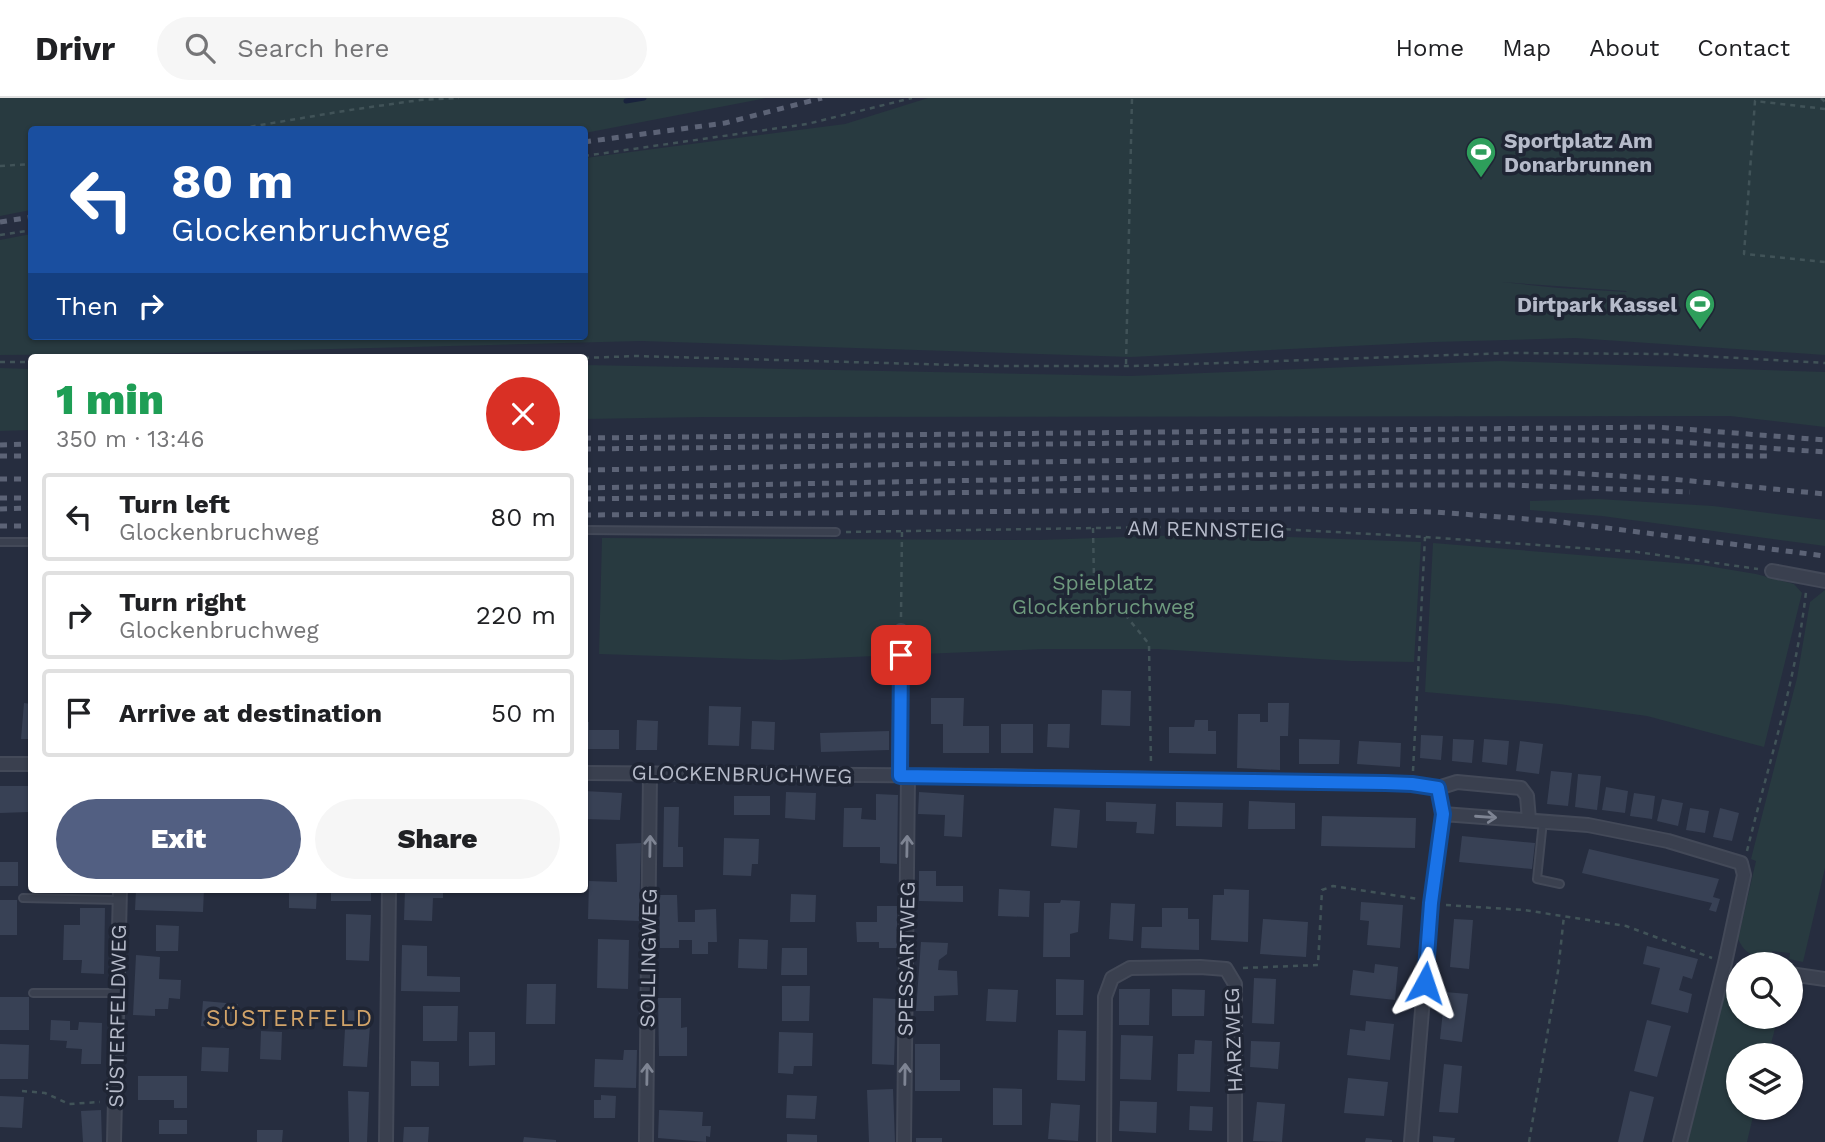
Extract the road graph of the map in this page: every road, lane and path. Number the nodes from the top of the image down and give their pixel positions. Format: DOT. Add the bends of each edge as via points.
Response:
graph roads {
  1 [pos="459,98"];
  2 [pos="912,98"];
  3 [pos="1132,98"];
  4 [pos="1821,98"];
  5 [pos="1825,102"];
  6 [pos="1825,109"];
  7 [pos="255,126"];
  8 [pos="588,155"];
  9 [pos="28,164"];
  10 [pos="0,166"];
  11 [pos="28,231"];
  12 [pos="0,235"];
  13 [pos="1825,262"];
  14 [pos="588,358"];
  15 [pos="0,362"];
  16 [pos="28,362"];
  17 [pos="1825,363"];
  18 [pos="1126,365"];
  19 [pos="1093,528"];
  20 [pos="588,530"];
  21 [pos="902,530"];
  22 [pos="836,532"];
  23 [pos="1425,537"];
  24 [pos="0,542"];
  25 [pos="28,542"];
  26 [pos="1772,571"];
  27 [pos="1808,579"];
  28 [pos="1825,581"];
  29 [pos="901,631"];
  30 [pos="0,764"];
  31 [pos="28,764"];
  32 [pos="588,773"];
  33 [pos="650,773"];
  34 [pos="904,776"];
  35 [pos="1151,779"];
  36 [pos="1412,784"];
  37 [pos="1438,788"];
  38 [pos="1443,814"];
  39 [pos="1536,821"];
  40 [pos="1741,863"];
  41 [pos="1560,884"];
  42 [pos="389,893"];
  43 [pos="120,894"];
  44 [pos="23,898"];
  45 [pos="1431,903"];
  46 [pos="1564,916"];
  47 [pos="1733,952"];
  48 [pos="1726,963"];
  49 [pos="1226,969"];
  50 [pos="1803,976"];
  51 [pos="1825,979"];
  52 [pos="1726,982"];
  53 [pos="33,993"];
  54 [pos="117,993"];
  55 [pos="22,1091"];
  56 [pos="115,1101"];
  57 [pos="114,1142"];
  58 [pos="386,1142"];
  59 [pos="646,1142"];
  60 [pos="904,1142"];
  61 [pos="1104,1142"];
  62 [pos="1235,1142"];
  63 [pos="1411,1142"];
  64 [pos="1530,1142"];
  65 [pos="1679,1142"];
  1 -- 7 [label="path"];
  2 -- 8 [label="path" via="807,124"];
  3 -- 18 [label="path"];
  4 -- 5 [label="path"];
  6 -- 13 [label="path" via="1755,102 1744,254"];
  9 -- 10 [label="path"];
  11 -- 12 [label="path"];
  14 -- 18 [label="path"];
  15 -- 16 [label="path"];
  17 -- 18 [label="path" via="1667,354 1510,353"];
  19 -- 21 [label="path, AM RENNSTEIG"];
  19 -- 23 [label="path, AM RENNSTEIG" via="1225,526"];
  19 -- 35 [label="path" via="1098,592 1123,612 1149,644"];
  20 -- 22 [label="lane"];
  21 -- 22 [label="path, AM RENNSTEIG"];
  21 -- 29 [label="path"];
  23 -- 26 [label="path, AM RENNSTEIG" via="1637,552"];
  23 -- 36 [label="path"];
  24 -- 25 [label="lane"];
  26 -- 27 [label="street"];
  27 -- 28 [label="street"];
  27 -- 40 [label="path" via="1793,678"];
  29 -- 34 [label="street"];
  30 -- 31 [label="street"];
  32 -- 33 [label="street, GLOCKENBRUCHWEG"];
  33 -- 34 [label="street, GLOCKENBRUCHWEG"];
  59 -- 33 [label="street, SOLLINGWEG, one-way"];
  34 -- 35 [label="street, GLOCKENBRUCHWEG"];
  60 -- 34 [label="street, SPESSARTWEG, one-way"];
  35 -- 36 [label="street, GLOCKENBRUCHWEG"];
  36 -- 37 [label="street, GLOCKENBRUCHWEG"];
  37 -- 38 [label="street"];
  37 -- 39 [label="street, GLOCKENBRUCHWEG" via="1457,782 1521,788"];
  38 -- 39 [label="street, one-way"];
  38 -- 45 [label="street"];
  39 -- 40 [label="street" via="1588,825 1668,841"];
  39 -- 41 [label="lane" via="1537,879"];
  40 -- 47 [label="street" via="1744,875"];
  42 -- 58 [label="street"];
  43 -- 44 [label="lane"];
  43 -- 54 [label="street, SÜSTERFELDWEG"];
  45 -- 46 [label="path"];
  45 -- 49 [label="path" via="1333,886 1322,890 1318,965"];
  45 -- 63 [label="street"];
  46 -- 48 [label="path" via="1626,926"];
  46 -- 64 [label="path"];
  49 -- 61 [label="street, HARZWEG" via="1130,968 1112,978 1105,997"];
  49 -- 62 [label="street, HARZWEG" via="1235,984"];
  50 -- 51 [label="street"];
  52 -- 65 [label="street"];
  53 -- 54 [label="lane"];
  54 -- 56 [label="street, SÜSTERFELDWEG"];
  55 -- 56 [label="path" via="45,1093 69,1104"];
  56 -- 57 [label="street, SÜSTERFELDWEG"];
}
